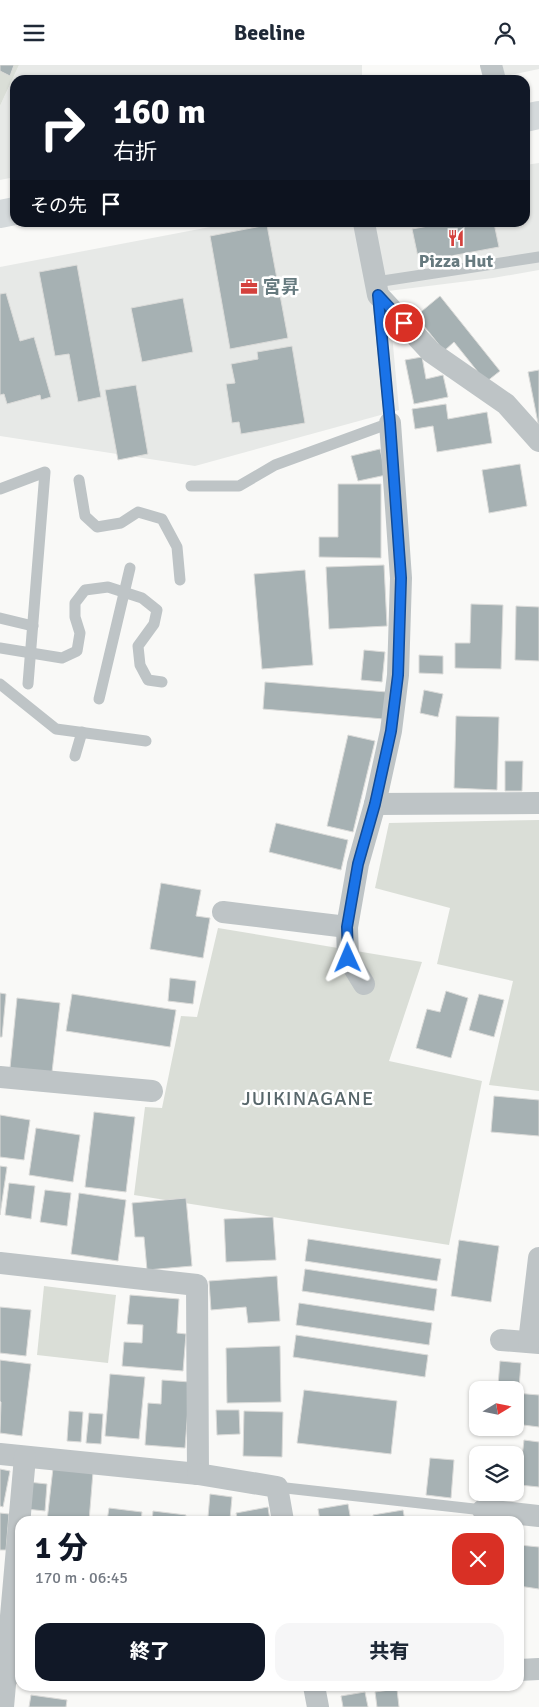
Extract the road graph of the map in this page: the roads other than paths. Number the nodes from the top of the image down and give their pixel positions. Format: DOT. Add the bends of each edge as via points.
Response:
graph roads {
  1 [pos="365,227"];
  2 [pos="539,257"];
  3 [pos="377,289"];
  4 [pos="390,423"];
  5 [pos="539,441"];
  6 [pos="79,480"];
  7 [pos="191,486"];
  8 [pos="0,489"];
  9 [pos="130,568"];
  10 [pos="180,580"];
  11 [pos="123,592"];
  12 [pos="0,618"];
  13 [pos="33,626"];
  14 [pos="0,648"];
  15 [pos="30,654"];
  16 [pos="162,682"];
  17 [pos="0,684"];
  18 [pos="28,685"];
  19 [pos="99,699"];
  20 [pos="82,732"];
  21 [pos="146,741"];
  22 [pos="75,756"];
  23 [pos="539,803"];
  24 [pos="375,804"];
  25 [pos="223,913"];
  26 [pos="347,927"];
  27 [pos="364,984"];
  28 [pos="0,1077"];
  29 [pos="152,1091"];
  30 [pos="539,1258"];
  31 [pos="0,1263"];
  32 [pos="501,1339"];
  33 [pos="534,1342"];
  34 [pos="0,1454"];
  35 [pos="25,1457"];
  36 [pos="198,1474"];
  37 [pos="277,1487"];
  38 [pos="483,1510"];
  39 [pos="20,1516"];
  40 [pos="282,1516"];
  41 [pos="539,1516"];
  42 [pos="15,1571"];
  43 [pos="539,1669"];
  44 [pos="524,1670"];
  45 [pos="315,1691"];
  46 [pos="3,1707"];
  47 [pos="318,1707"];
  1 -- 3 [label="street"];
  2 -- 3 [label="lane"];
  3 -- 4 [label="lane"];
  3 -- 5 [label="street" via="431,352 506,404"];
  4 -- 7 [label="lane" via="275,465 239,486"];
  4 -- 24 [label="street" via="401,578 398,675 391,731"];
  6 -- 10 [label="lane" via="85,516 97,527 121,523 138,512 162,519 177,547"];
  8 -- 13 [label="lane" via="45,473"];
  9 -- 11 [label="lane"];
  11 -- 15 [label="lane" via="108,587 85,590 75,603 80,633 77,651 62,658"];
  11 -- 16 [label="lane" via="142,598 157,610 154,624 138,645 140,665 148,680"];
  11 -- 19 [label="lane"];
  12 -- 13 [label="lane"];
  13 -- 15 [label="lane"];
  14 -- 15 [label="lane"];
  15 -- 18 [label="lane"];
  17 -- 20 [label="lane" via="56,729"];
  20 -- 21 [label="lane"];
  20 -- 22 [label="lane"];
  23 -- 24 [label="street"];
  24 -- 26 [label="street" via="358,864"];
  25 -- 26 [label="street"];
  26 -- 27 [label="street" via="348,958"];
  28 -- 29 [label="street"];
  30 -- 33 [label="street"];
  31 -- 36 [label="street" via="198,1285"];
  32 -- 33 [label="street"];
  34 -- 35 [label="street"];
  35 -- 36 [label="street"];
  35 -- 39 [label="street"];
  36 -- 37 [label="street"];
  37 -- 38 [label="lane"];
  37 -- 40 [label="street"];
  38 -- 41 [label="street"];
  42 -- 46 [label="street"];
  43 -- 44 [label="street"];
  45 -- 47 [label="street"];
}
